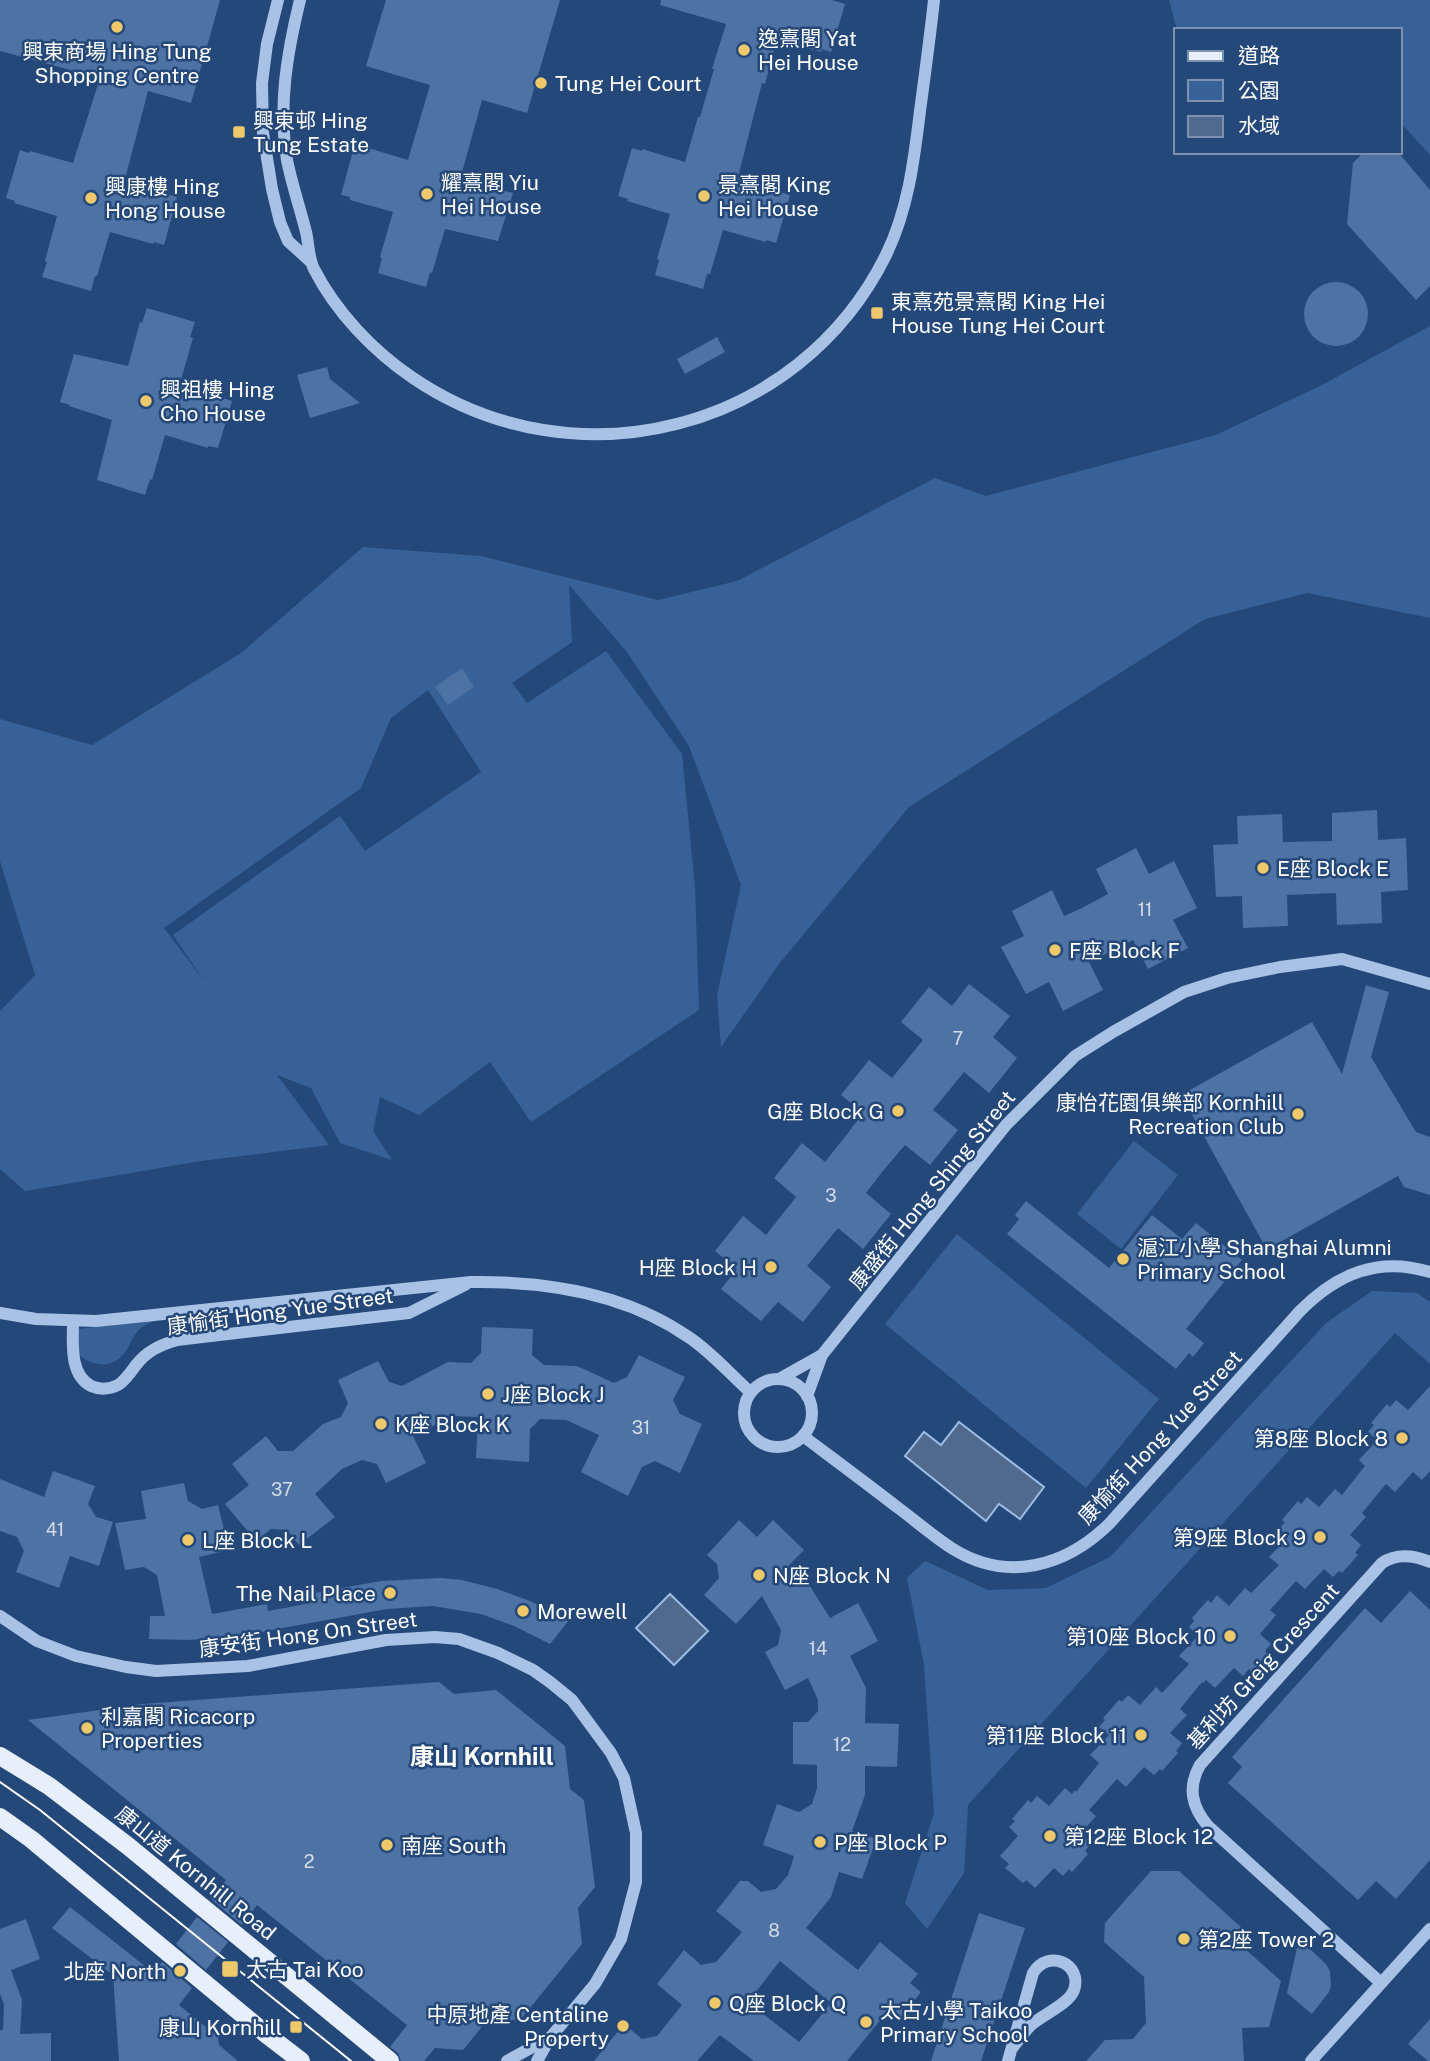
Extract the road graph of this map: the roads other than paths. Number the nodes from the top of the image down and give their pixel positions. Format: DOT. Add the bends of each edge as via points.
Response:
graph roads {
  1 [pos="278,0"];
  2 [pos="300,0"];
  3 [pos="934,0"];
  4 [pos="311,262"];
  5 [pos="1430,984"];
  6 [pos="1430,1272"];
  7 [pos="471,1282"];
  8 [pos="0,1313"];
  9 [pos="73,1322"];
  10 [pos="822,1355"];
  11 [pos="781,1378"];
  12 [pos="750,1392"];
  13 [pos="807,1396"];
  14 [pos="803,1436"];
  15 [pos="1430,1562"];
  16 [pos="0,1616"];
  17 [pos="0,1756"];
  18 [pos="0,1817"];
  19 [pos="1430,1929"];
  20 [pos="1381,1983"];
  21 [pos="550,2038"];
  22 [pos="1013,2047"];
  23 [pos="301,2061"];
  24 [pos="390,2061"];
  25 [pos="507,2061"];
  26 [pos="537,2061"];
  27 [pos="1009,2061"];
  28 [pos="1311,2061"];
  1 -- 4 [label="street" via="262,83 263,133 280,222 288,241"];
  2 -- 4 [label="street" via="286,70 284,125 291,181"];
  3 -- 4 [label="street" via="910,185 876,274 849,314 797,365 712,415 610,435 556,432 490,417 441,396 389,360 340,309"];
  5 -- 10 [label="street, 康盛街 Hong Shing Street" via="1342,959 1280,967 1184,992 1113,1032 1075,1056 1006,1125"];
  6 -- 14 [label="street, 康愉街 Hong Yue Street" via="1381,1267 1346,1276 1323,1290 1109,1524 1082,1547 1049,1562 1016,1567 966,1556"];
  7 -- 9 [label="street, 康愉街 Hong Yue Street"];
  7 -- 9 [label="street, 康愉街 Hong Yue Street" via="409,1313 166,1343 148,1353 117,1386 103,1389 84,1381 76,1370"];
  7 -- 12 [label="street, 康愉街 Hong Yue Street" via="544,1285 624,1305 691,1339"];
  8 -- 9 [label="street, 康愉街 Hong Yue Street"];
  10 -- 11 [label="street"];
  10 -- 13 [label="street"];
  11 -- 12 [label="street" via="769,1379"];
  11 -- 13 [label="street" via="801,1387"];
  12 -- 14 [label="street" via="744,1402 745,1425 760,1443 783,1447"];
  13 -- 14 [label="street" via="812,1416"];
  15 -- 20 [label="street, 基利坊 Greig Crescent" via="1399,1556 1382,1563 1200,1765 1192,1782 1194,1805 1208,1826"];
  16 -- 21 [label="street, 康安街 Hong On Street" via="37,1642 76,1656 156,1671 248,1666 386,1640 435,1637 459,1639 498,1653 551,1682 572,1700 624,1778 636,1833 636,1882 621,1938 595,1984"];
  17 -- 24 [label="main road, 康山道 Kornhill Road" via="49,1786 128,1846"];
  18 -- 23 [label="main road"];
  19 -- 20 [label="street"];
  20 -- 28 [label="street"];
  21 -- 25 [label="street, 康安街 Hong On Street"];
  21 -- 26 [label="street, 康安街 Hong On Street"];
  22 -- 22 [label="street" via="1031,1977 1049,1960 1060,1961 1074,1976 1072,1994 1031,2025"];
  22 -- 27 [label="street"];
}
